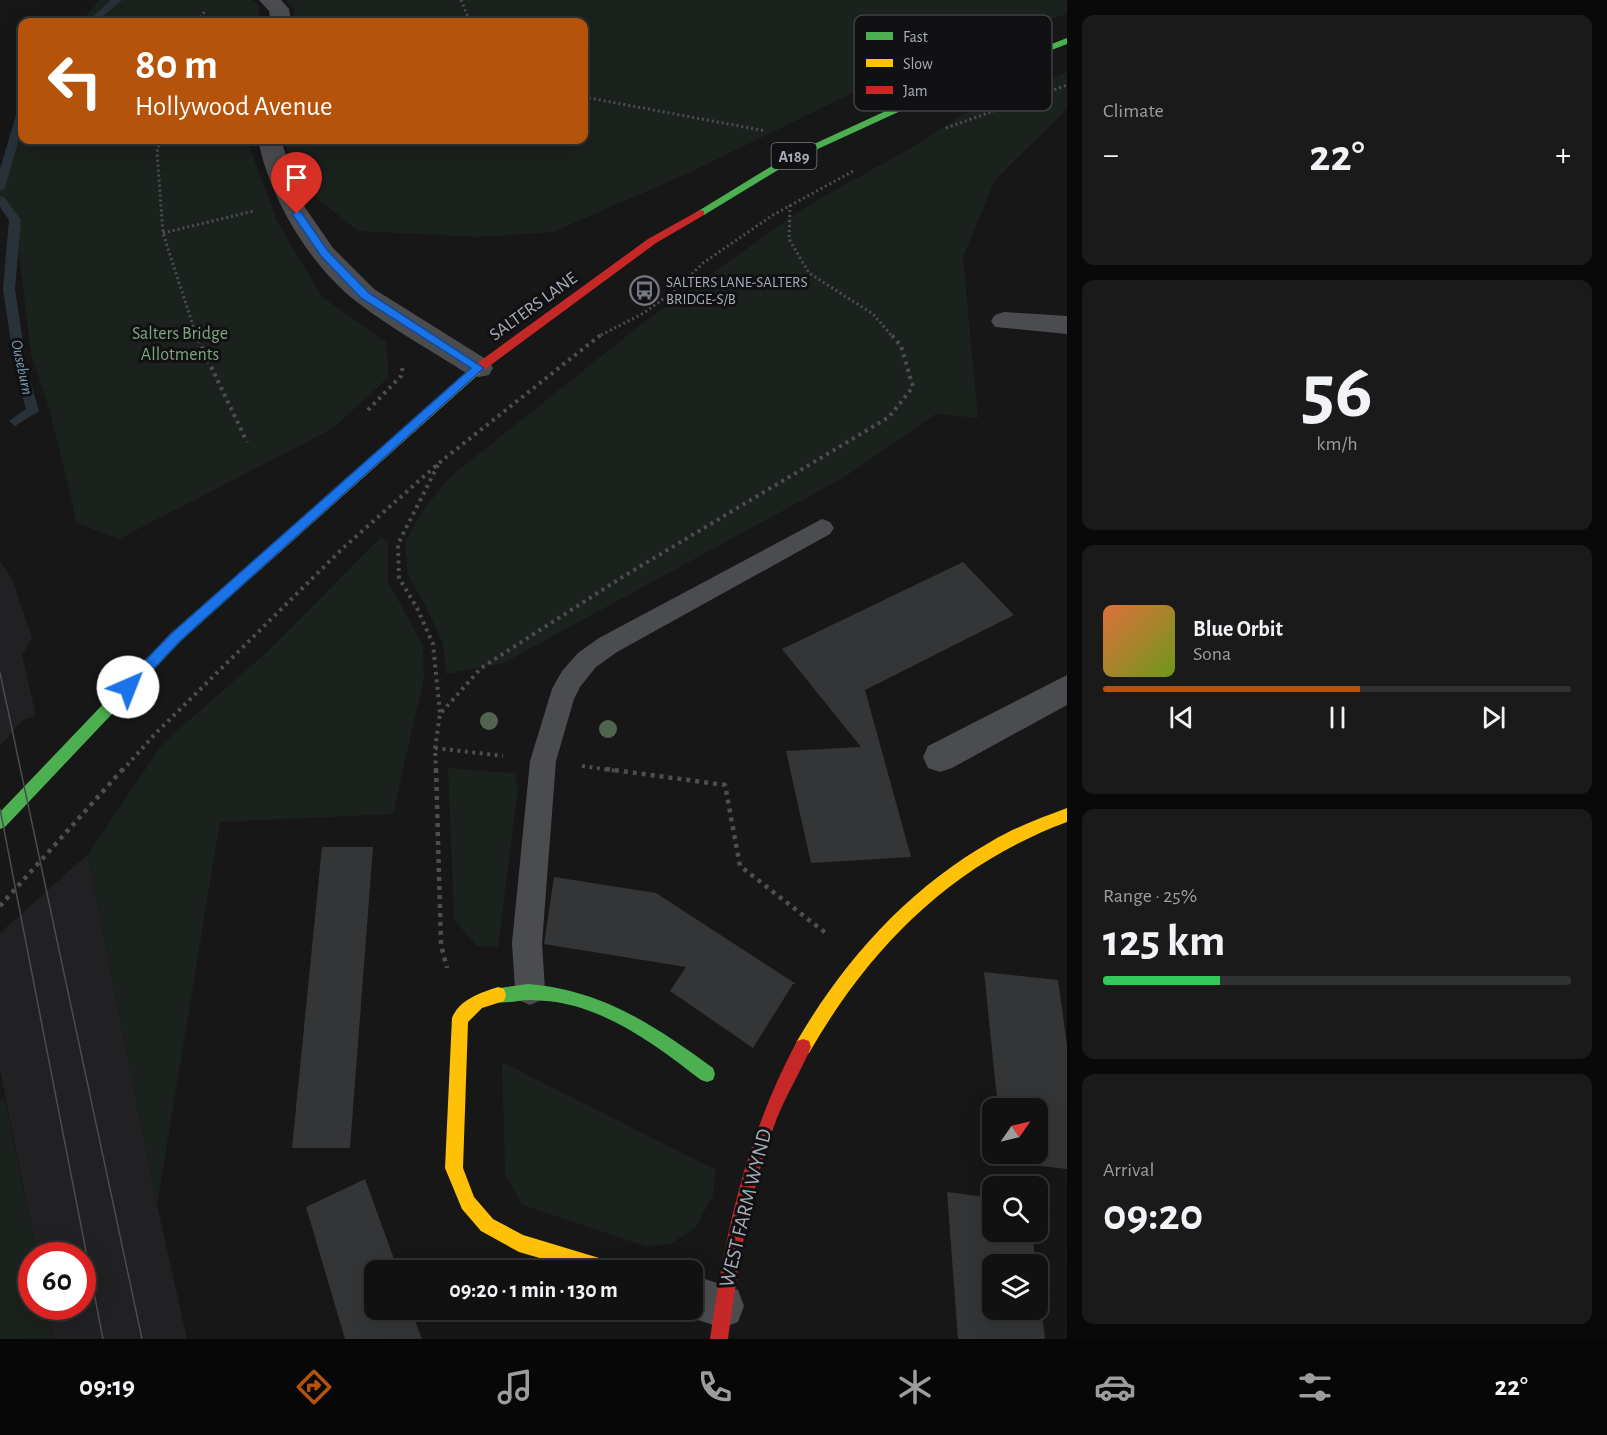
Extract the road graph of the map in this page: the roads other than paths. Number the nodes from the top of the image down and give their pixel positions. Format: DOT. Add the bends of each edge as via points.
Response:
graph roads {
  1 [pos="269,0"];
  2 [pos="280,18"];
  3 [pos="1067,41"];
  4 [pos="1052,47"];
  5 [pos="892,111"];
  6 [pos="272,151"];
  7 [pos="1005,321"];
  8 [pos="1067,325"];
  9 [pos="479,368"];
  10 [pos="822,528"];
  11 [pos="1062,701"];
  12 [pos="940,757"];
  13 [pos="1067,815"];
  14 [pos="0,822"];
  15 [pos="530,990"];
  16 [pos="707,1074"];
  17 [pos="577,1260"];
  18 [pos="711,1314"];
  1 -- 2 [label="street" via="279,9"];
  3 -- 4 [label="main road, SALTERS LANE / A189"];
  5 -- 9 [label="main road, SALTERS LANE / A189" via="793,157 652,241"];
  6 -- 9 [label="street" via="290,203 324,254 365,295"];
  7 -- 8 [label="street"];
  9 -- 14 [label="main road, SALTERS LANE / A189" via="176,637"];
  10 -- 15 [label="lane" via="608,645 587,660 571,679 561,697 543,761 527,943"];
  11 -- 12 [label="street"];
  13 -- 18 [label="main road, WEST FARM WYND" via="1012,837 965,864 932,888 860,960 810,1034 768,1119"];
  15 -- 16 [label="main road" via="575,996 614,1012 661,1039"];
  15 -- 17 [label="main road" via="489,996 472,1004 460,1018 454,1168 461,1192 475,1214 495,1232"];
}
